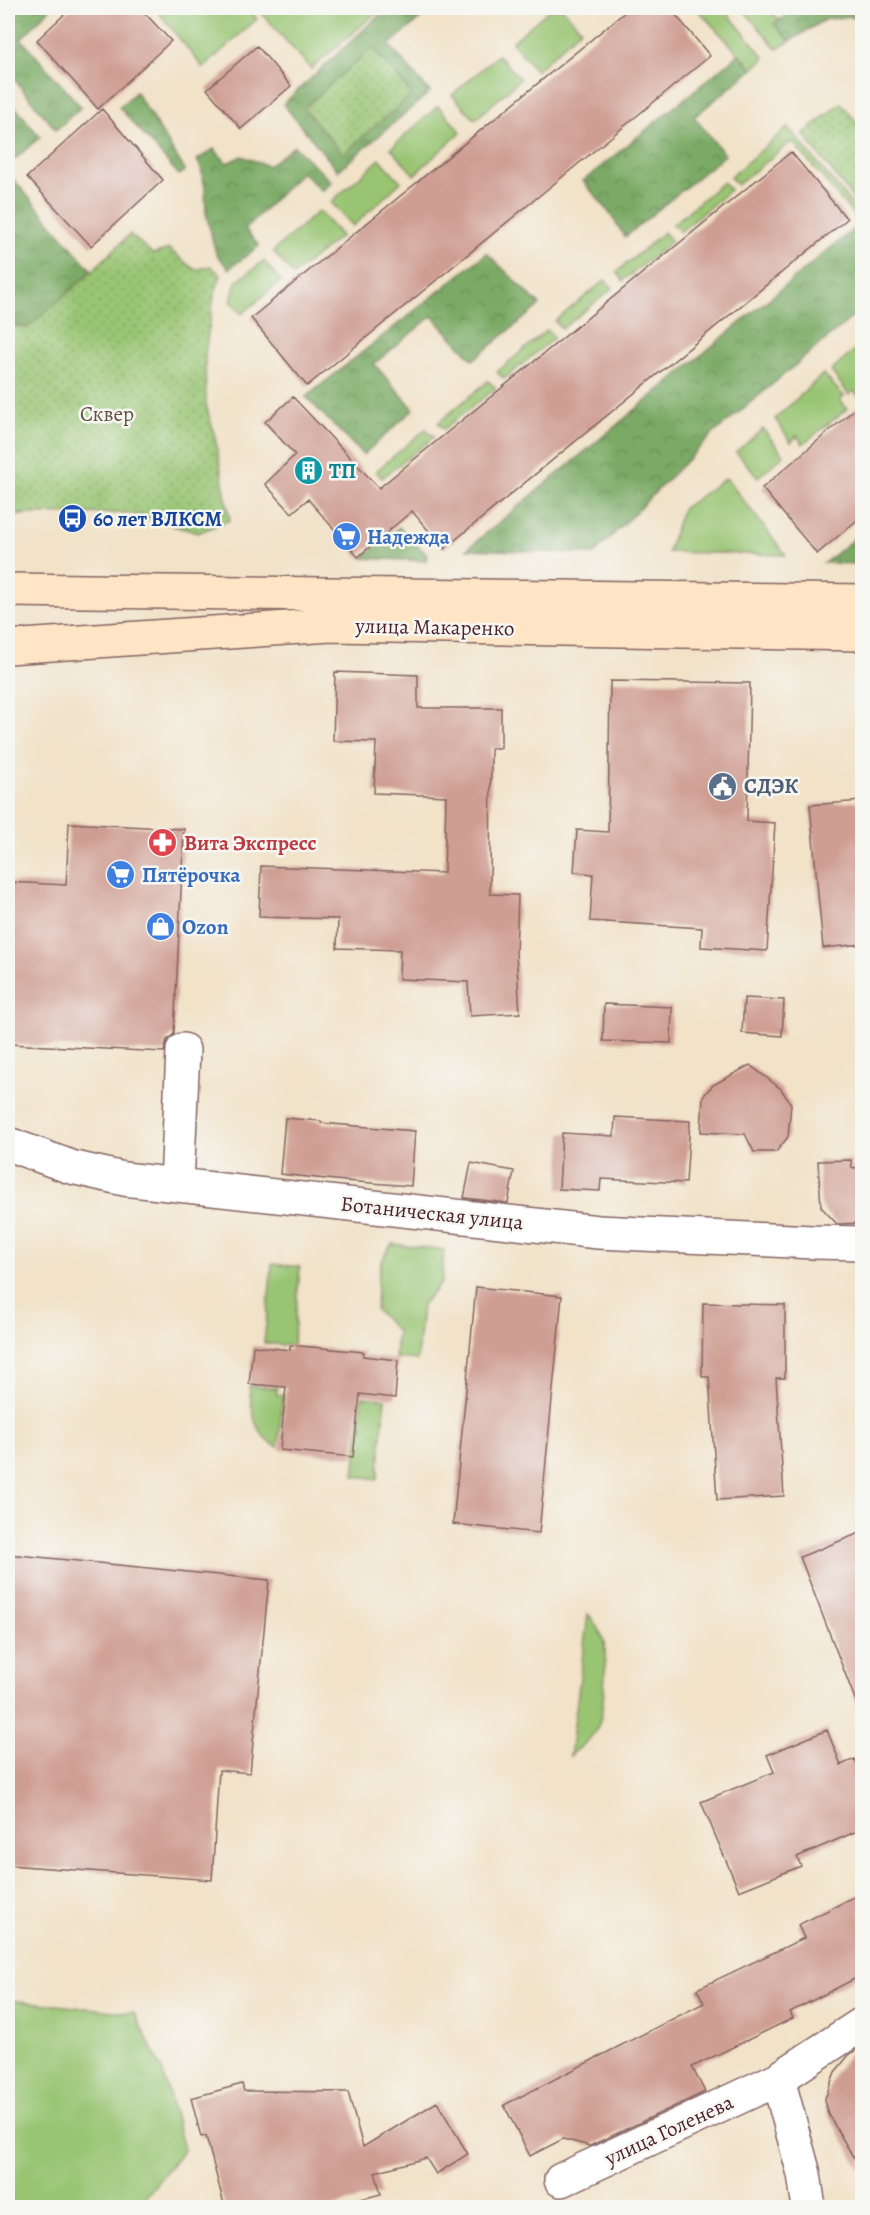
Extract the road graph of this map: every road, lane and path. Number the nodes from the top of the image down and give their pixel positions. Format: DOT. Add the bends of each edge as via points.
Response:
graph roads {
  1 [pos="8,591"];
  2 [pos="862,601"];
  3 [pos="862,634"];
  4 [pos="8,647"];
  5 [pos="183,1050"];
  6 [pos="8,1143"];
  7 [pos="177,1185"];
  8 [pos="862,1243"];
  9 [pos="862,2024"];
  10 [pos="778,2079"];
  11 [pos="561,2180"];
  12 [pos="809,2208"];
  1 -- 2 [label="street, улица Макаренко"];
  3 -- 4 [label="street, улица Макаренко" via="331,625"];
  5 -- 7 [label="street"];
  6 -- 7 [label="street, Ботаническая улица" via="71,1167"];
  7 -- 8 [label="street, Ботаническая улица" via="598,1232"];
  9 -- 10 [label="street, улица Голенева"];
  10 -- 11 [label="street, улица Голенева"];
  10 -- 12 [label="street" via="804,2174"];
}
